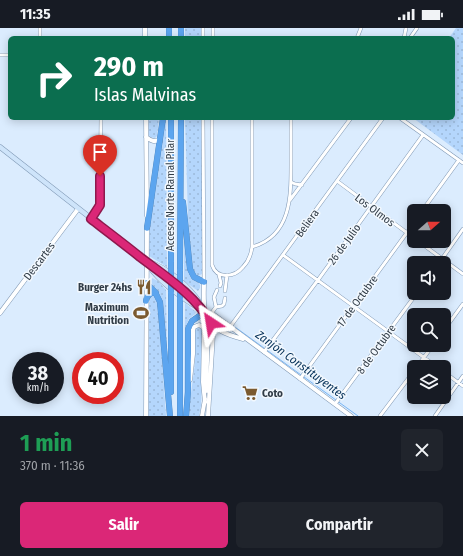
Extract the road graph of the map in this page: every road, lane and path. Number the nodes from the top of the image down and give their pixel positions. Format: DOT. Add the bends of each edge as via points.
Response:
graph roads {
  1 [pos="100,120"];
  2 [pos="146,120"];
  3 [pos="163,120"];
  4 [pos="171,120"];
  5 [pos="181,120"];
  6 [pos="203,120"];
  7 [pos="212,120"];
  8 [pos="252,120"];
  9 [pos="291,120"];
  10 [pos="350,120"];
  11 [pos="382,120"];
  12 [pos="403,120"];
  13 [pos="423,135"];
  14 [pos="146,137"];
  15 [pos="160,140"];
  16 [pos="0,147"];
  17 [pos="459,160"];
  18 [pos="463,163"];
  19 [pos="180,164"];
  20 [pos="337,181"];
  21 [pos="291,182"];
  22 [pos="302,184"];
  23 [pos="290,200"];
  24 [pos="427,204"];
  25 [pos="371,206"];
  26 [pos="78,209"];
  27 [pos="91,219"];
  28 [pos="147,228"];
  29 [pos="463,229"];
  30 [pos="407,233"];
  31 [pos="252,247"];
  32 [pos="427,248"];
  33 [pos="283,255"];
  34 [pos="438,256"];
  35 [pos="444,256"];
  36 [pos="146,262"];
  37 [pos="451,265"];
  38 [pos="463,274"];
  39 [pos="219,275"];
  40 [pos="227,275"];
  41 [pos="318,280"];
  42 [pos="146,282"];
  43 [pos="204,282"];
  44 [pos="220,286"];
  45 [pos="217,290"];
  46 [pos="225,291"];
  47 [pos="156,293"];
  48 [pos="225,298"];
  49 [pos="146,300"];
  50 [pos="412,300"];
  51 [pos="463,304"];
  52 [pos="354,306"];
  53 [pos="216,307"];
  54 [pos="205,312"];
  55 [pos="0,313"];
  56 [pos="213,314"];
  57 [pos="451,320"];
  58 [pos="211,323"];
  59 [pos="230,327"];
  60 [pos="221,331"];
  61 [pos="388,332"];
  62 [pos="246,340"];
  63 [pos="265,350"];
  64 [pos="428,352"];
  65 [pos="424,358"];
  66 [pos="427,360"];
  67 [pos="463,376"];
  68 [pos="451,377"];
  69 [pos="300,378"];
  70 [pos="407,380"];
  71 [pos="459,383"];
  72 [pos="463,386"];
  73 [pos="188,392"];
  74 [pos="205,402"];
  75 [pos="336,404"];
  76 [pos="146,416"];
  77 [pos="170,416"];
  78 [pos="180,416"];
  79 [pos="186,416"];
  80 [pos="202,416"];
  81 [pos="208,416"];
  82 [pos="351,416"];
  83 [pos="380,416"];
  84 [pos="435,416"];
  1 -- 27 [label="street" via="100,205"];
  2 -- 14 [label="street"];
  3 -- 15 [label="highway"];
  4 -- 77 [label="highway, Acceso Norte Ramal Pilar, bridge"];
  5 -- 19 [label="highway, Acceso Norte Ramal Pilar"];
  6 -- 43 [label="street"];
  7 -- 39 [label="street" via="212,266"];
  8 -- 31 [label="street"];
  9 -- 21 [label="street"];
  10 -- 22 [label="street"];
  11 -- 20 [label="street, Beliera"];
  12 -- 13 [label="street"];
  13 -- 17 [label="street"];
  13 -- 25 [label="street, 26 de Julio"];
  14 -- 15 [label="street" via="150,140"];
  14 -- 28 [label="street"];
  15 -- 28 [label="highway"];
  16 -- 26 [label="main road"];
  17 -- 18 [label="street"];
  17 -- 24 [label="street"];
  19 -- 43 [label="highway" via="190,269 194,276"];
  19 -- 78 [label="highway, Acceso Norte Ramal Pilar, bridge"];
  20 -- 25 [label="street, Los Olmos"];
  20 -- 33 [label="street, Beliera"];
  21 -- 22 [label="street"];
  21 -- 23 [label="street"];
  22 -- 23 [label="street"];
  23 -- 31 [label="street" via="285,218 278,230 264,242"];
  25 -- 30 [label="street, Los Olmos"];
  25 -- 41 [label="street, 26 de Julio"];
  26 -- 27 [label="main road"];
  26 -- 55 [label="street, Descartes"];
  27 -- 36 [label="main road"];
  28 -- 36 [label="street"];
  29 -- 35 [label="street"];
  30 -- 52 [label="street, 17 de Octubre"];
  31 -- 40 [label="street" via="248,261 242,268 235,274"];
  32 -- 34 [label="street"];
  33 -- 41 [label="street"];
  33 -- 59 [label="street, Beliera"];
  36 -- 42 [label="street"];
  36 -- 54 [label="main road"];
  37 -- 38 [label="street"];
  39 -- 40 [label="street"];
  39 -- 44 [label="street"];
  40 -- 46 [label="street"];
  41 -- 52 [label="street"];
  41 -- 63 [label="street, 26 de Julio"];
  42 -- 47 [label="highway"];
  42 -- 49 [label="street"];
  43 -- 54 [label="street"];
  45 -- 53 [label="street" via="214,297"];
  47 -- 49 [label="highway" via="148,295"];
  47 -- 77 [label="highway" via="160,302"];
  48 -- 53 [label="street" via="222,306"];
  49 -- 76 [label="street"];
  50 -- 61 [label="street, 8 de Octubre"];
  51 -- 57 [label="street"];
  52 -- 61 [label="street"];
  52 -- 69 [label="street, 17 de Octubre"];
  53 -- 56 [label="street"];
  54 -- 56 [label="street"];
  54 -- 58 [label="street"];
  54 -- 73 [label="highway" via="192,321 188,329"];
  56 -- 58 [label="street"];
  56 -- 59 [label="street"];
  58 -- 60 [label="street"];
  58 -- 74 [label="street" via="208,331"];
  58 -- 81 [label="street" via="213,334"];
  59 -- 60 [label="street"];
  59 -- 62 [label="street"];
  60 -- 62 [label="street"];
  61 -- 65 [label="street"];
  61 -- 75 [label="street, 8 de Octubre"];
  62 -- 63 [label="street"];
  63 -- 69 [label="street"];
  64 -- 65 [label="street"];
  65 -- 66 [label="street"];
  67 -- 71 [label="street"];
  68 -- 71 [label="street"];
  69 -- 75 [label="street"];
  70 -- 83 [label="street"];
  71 -- 72 [label="street"];
  71 -- 84 [label="street"];
  73 -- 74 [label="street" via="193,362 193,330 199,325 204,330"];
  73 -- 79 [label="highway"];
  74 -- 80 [label="street"];
  75 -- 82 [label="street"];
}
